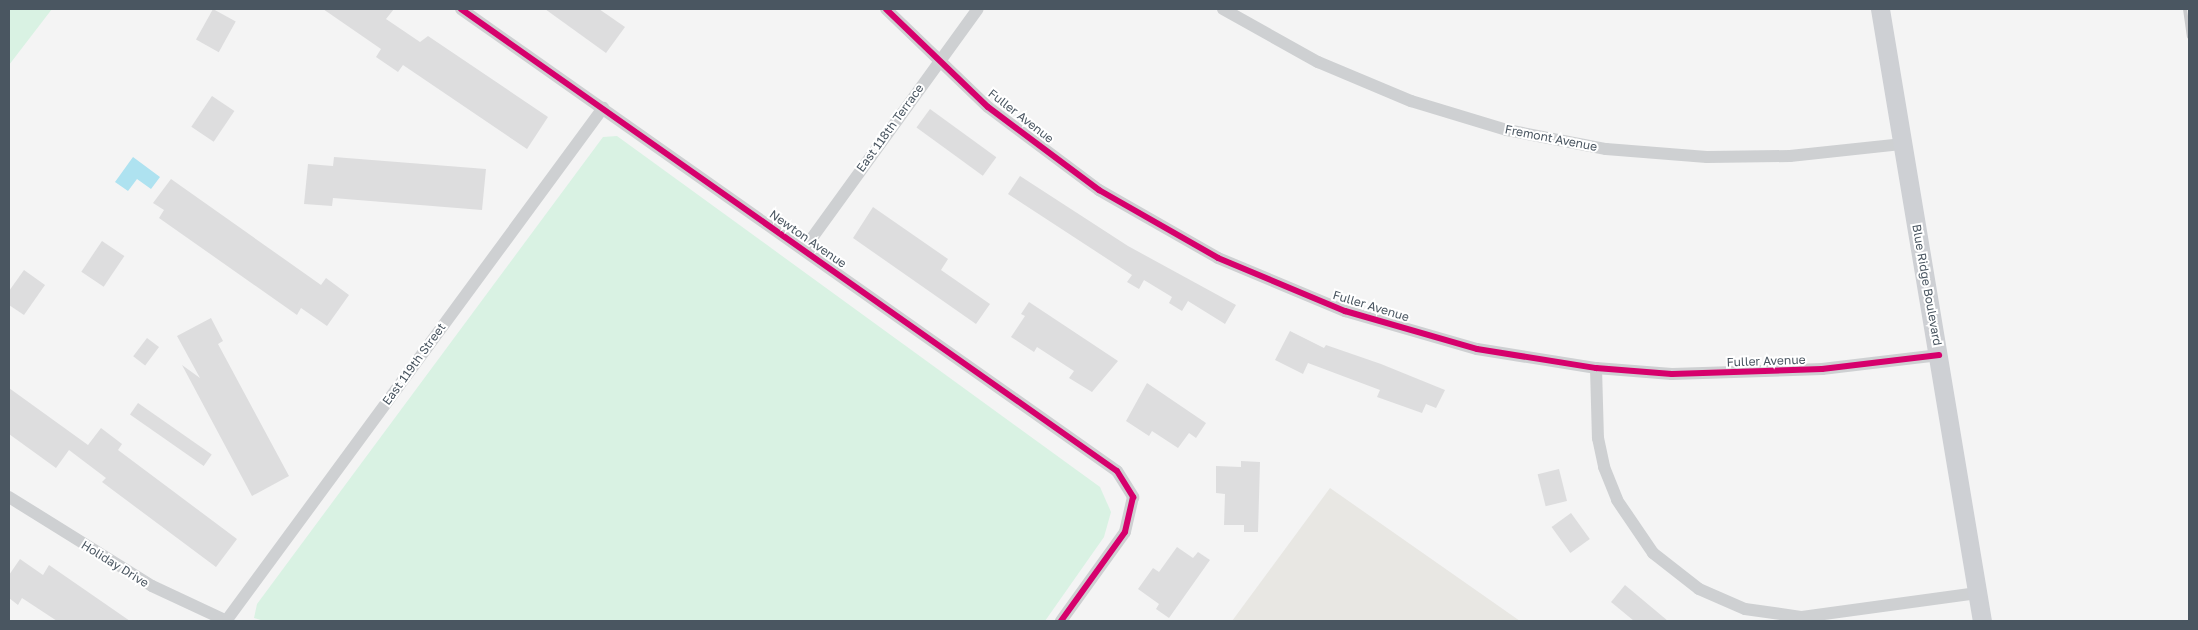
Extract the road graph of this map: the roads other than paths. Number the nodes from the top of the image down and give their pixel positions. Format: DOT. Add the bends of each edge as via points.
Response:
graph roads {
  1 [pos="461,9"];
  2 [pos="886,9"];
  3 [pos="978,9"];
  4 [pos="1223,9"];
  5 [pos="1880,9"];
  6 [pos="939,60"];
  7 [pos="603,108"];
  8 [pos="1903,144"];
  9 [pos="804,249"];
  10 [pos="1938,355"];
  11 [pos="1596,368"];
  12 [pos="9,498"];
  13 [pos="1977,593"];
  14 [pos="226,621"];
  15 [pos="1061,621"];
  16 [pos="1982,621"];
  1 -- 7 [label="street, Newton Avenue"];
  2 -- 6 [label="street, Fuller Avenue"];
  3 -- 6 [label="street, East 118th Terrace"];
  4 -- 8 [label="street, Fremont Avenue" via="1326,65 1411,101 1507,130 1606,149 1707,157 1790,156"];
  5 -- 8 [label="main road, Blue Ridge Boulevard"];
  6 -- 9 [label="street, East 118th Terrace"];
  6 -- 11 [label="street, Fuller Avenue" via="988,107 1098,190 1218,258 1345,311 1478,349"];
  7 -- 9 [label="street, Newton Avenue"];
  7 -- 14 [label="street, East 119th Street"];
  8 -- 10 [label="main road, Blue Ridge Boulevard"];
  9 -- 15 [label="street, Newton Avenue" via="1118,471 1133,497 1126,532"];
  10 -- 11 [label="street, Fuller Avenue" via="1822,370 1751,374 1672,374"];
  10 -- 13 [label="main road, Blue Ridge Boulevard"];
  11 -- 13 [label="street" via="1598,438 1604,467 1617,500 1654,554 1699,589 1745,609 1802,617"];
  12 -- 14 [label="street, Holiday Drive" via="152,586"];
  13 -- 16 [label="main road, Blue Ridge Boulevard"];
}
